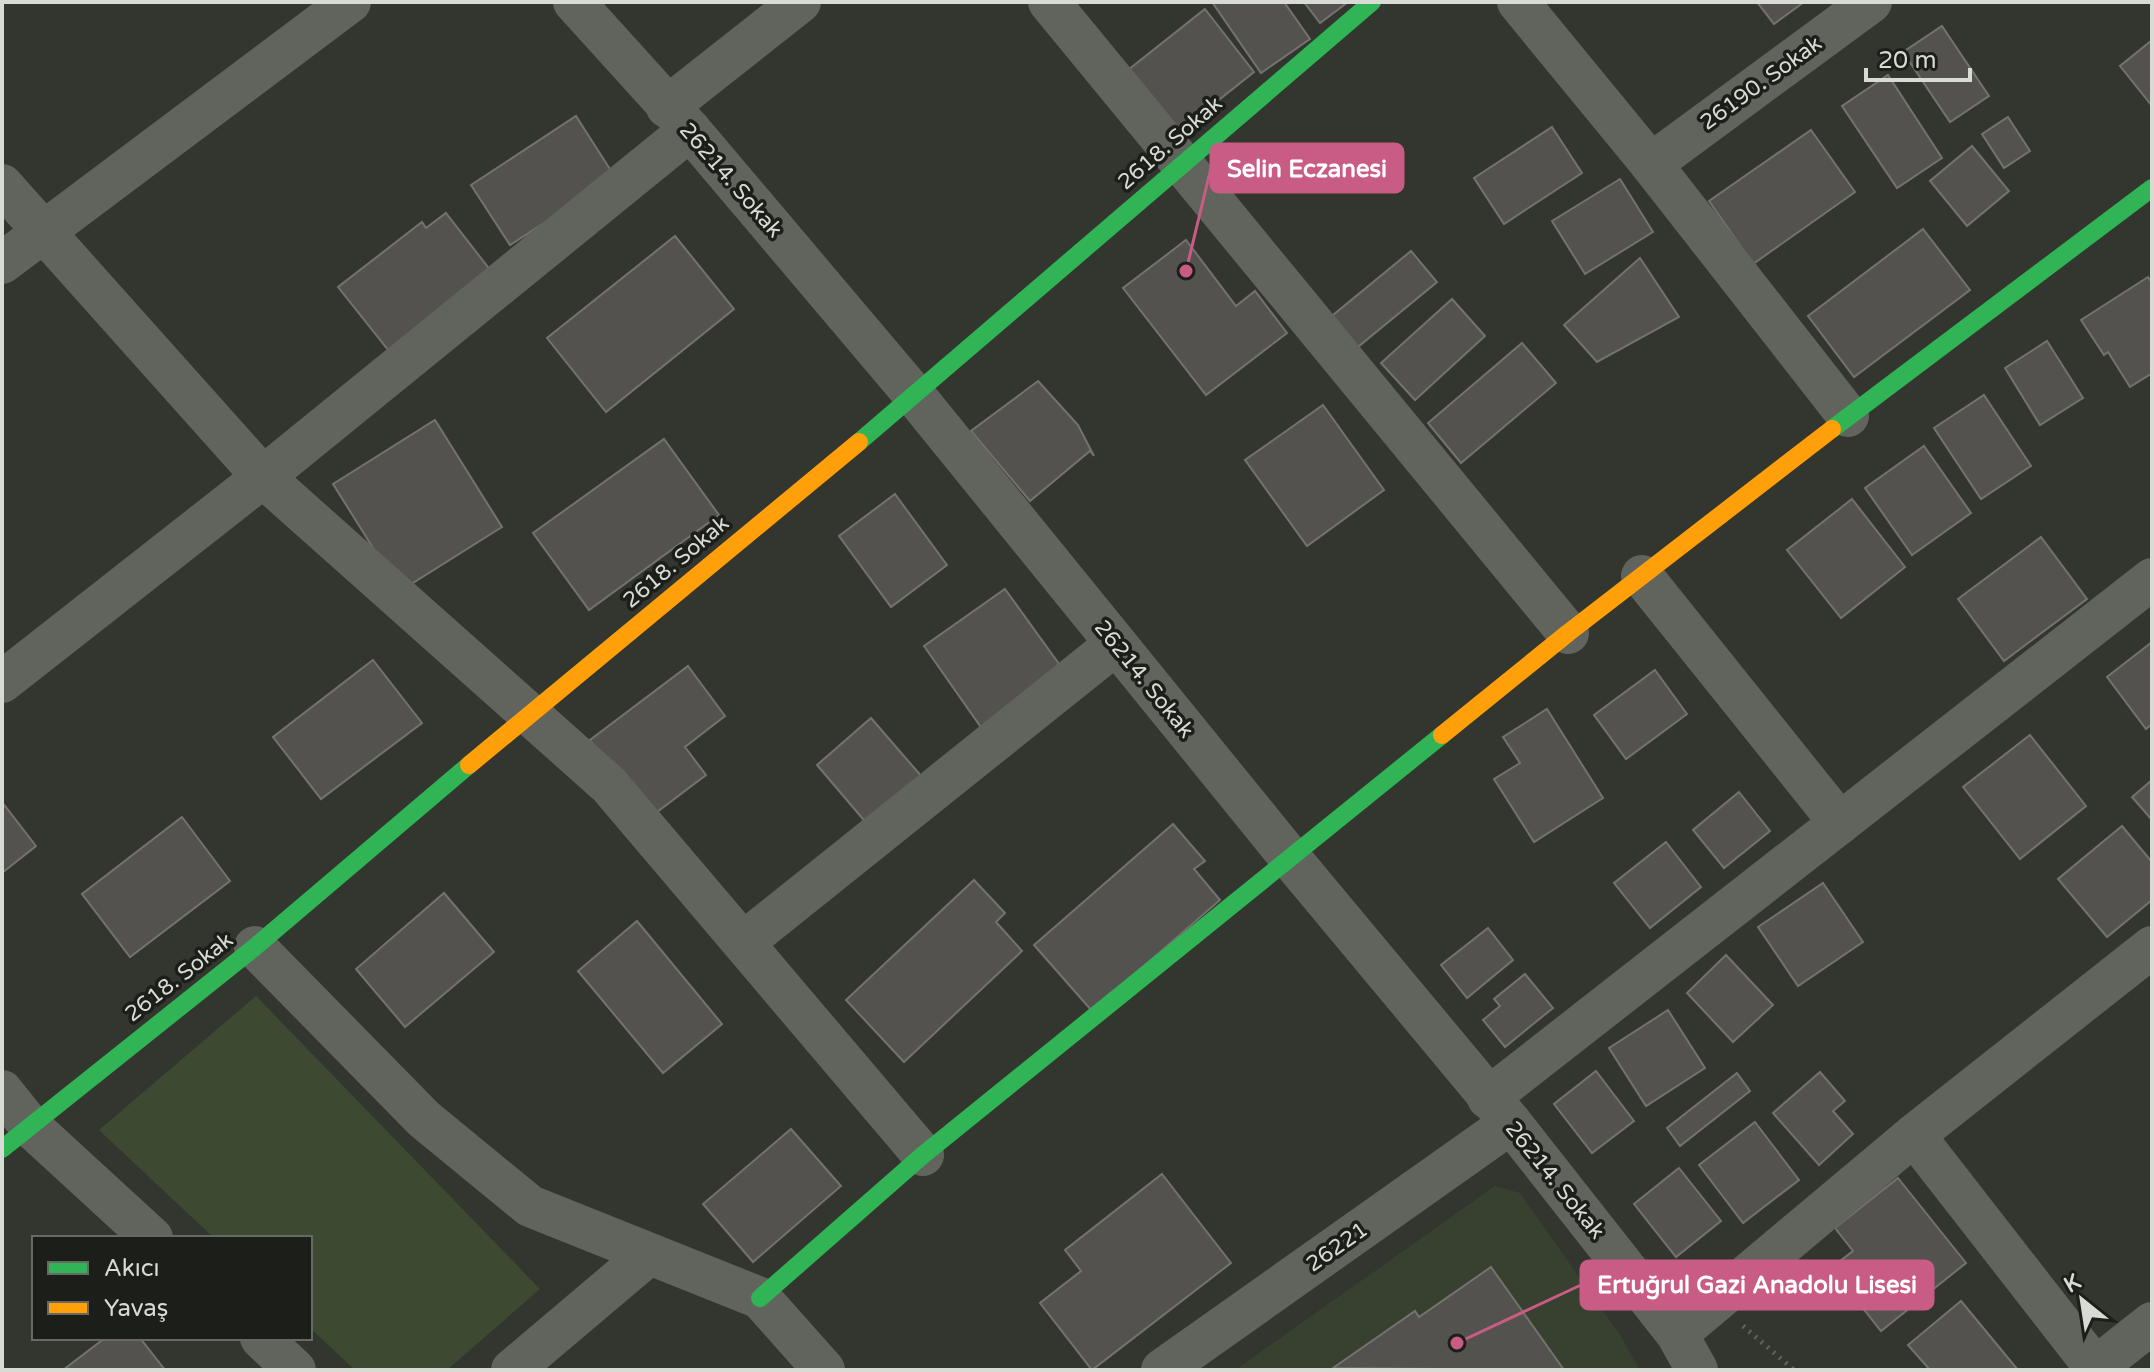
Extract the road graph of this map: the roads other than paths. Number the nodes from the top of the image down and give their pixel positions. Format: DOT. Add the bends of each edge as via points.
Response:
graph roads {
  1 [pos="350,2"];
  2 [pos="574,2"];
  3 [pos="800,2"];
  4 [pos="1049,2"];
  5 [pos="1372,2"];
  6 [pos="1518,2"];
  7 [pos="1871,2"];
  8 [pos="679,118"];
  9 [pos="1181,164"];
  10 [pos="1651,164"];
  11 [pos="2,185"];
  12 [pos="2152,188"];
  13 [pos="45,230"];
  14 [pos="2,263"];
  15 [pos="915,396"];
  16 [pos="1848,416"];
  17 [pos="263,477"];
  18 [pos="1642,576"];
  19 [pos="2152,579"];
  20 [pos="1568,633"];
  21 [pos="1116,644"];
  22 [pos="2,682"];
  23 [pos="528,715"];
  24 [pos="1840,823"];
  25 [pos="1291,859"];
  26 [pos="744,942"];
  27 [pos="255,947"];
  28 [pos="2152,947"];
  29 [pos="2,1091"];
  30 [pos="1499,1110"];
  31 [pos="1914,1135"];
  32 [pos="16,1137"];
  33 [pos="923,1155"];
  34 [pos="149,1236"];
  35 [pos="648,1255"];
  36 [pos="760,1298"];
  37 [pos="2152,1323"];
  38 [pos="263,1340"];
  39 [pos="1687,1352"];
  40 [pos="2096,1369"];
  41 [pos="295,1370"];
  42 [pos="512,1370"];
  43 [pos="824,1370"];
  44 [pos="1162,1370"];
  1 -- 13 [label="street"];
  2 -- 8 [label="street, 26214. Sokak"];
  3 -- 8 [label="street"];
  4 -- 9 [label="street"];
  5 -- 9 [label="street, 2618. Sokak"];
  6 -- 10 [label="street"];
  7 -- 10 [label="street, 26190. Sokak"];
  8 -- 15 [label="street, 26214. Sokak"];
  8 -- 17 [label="street"];
  9 -- 15 [label="street, 2618. Sokak"];
  9 -- 20 [label="street"];
  10 -- 16 [label="street"];
  11 -- 13 [label="street"];
  12 -- 16 [label="street"];
  13 -- 14 [label="street"];
  13 -- 17 [label="street"];
  15 -- 21 [label="street, 26214. Sokak"];
  15 -- 23 [label="street, 2618. Sokak"];
  16 -- 18 [label="street"];
  17 -- 22 [label="street"];
  17 -- 23 [label="street"];
  18 -- 20 [label="street"];
  18 -- 24 [label="street"];
  19 -- 24 [label="street, 26221"];
  20 -- 25 [label="street"];
  21 -- 25 [label="street, 26214. Sokak"];
  21 -- 26 [label="street"];
  23 -- 26 [label="street" via="609,785"];
  23 -- 27 [label="street, 2618. Sokak"];
  24 -- 30 [label="street, 26221"];
  25 -- 30 [label="street, 26214. Sokak"];
  25 -- 33 [label="street"];
  26 -- 33 [label="street"];
  27 -- 32 [label="street, 2618. Sokak"];
  27 -- 35 [label="street" via="424,1119 530,1206"];
  28 -- 31 [label="street"];
  29 -- 32 [label="street"];
  30 -- 39 [label="street, 26214. Sokak"];
  30 -- 44 [label="street, 26221"];
  31 -- 39 [label="street" via="1715,1302"];
  31 -- 40 [label="street"];
  32 -- 34 [label="street"];
  33 -- 36 [label="street"];
  35 -- 36 [label="street"];
  35 -- 42 [label="street"];
  36 -- 43 [label="street"];
  37 -- 40 [label="street"];
  38 -- 41 [label="street"];
}
